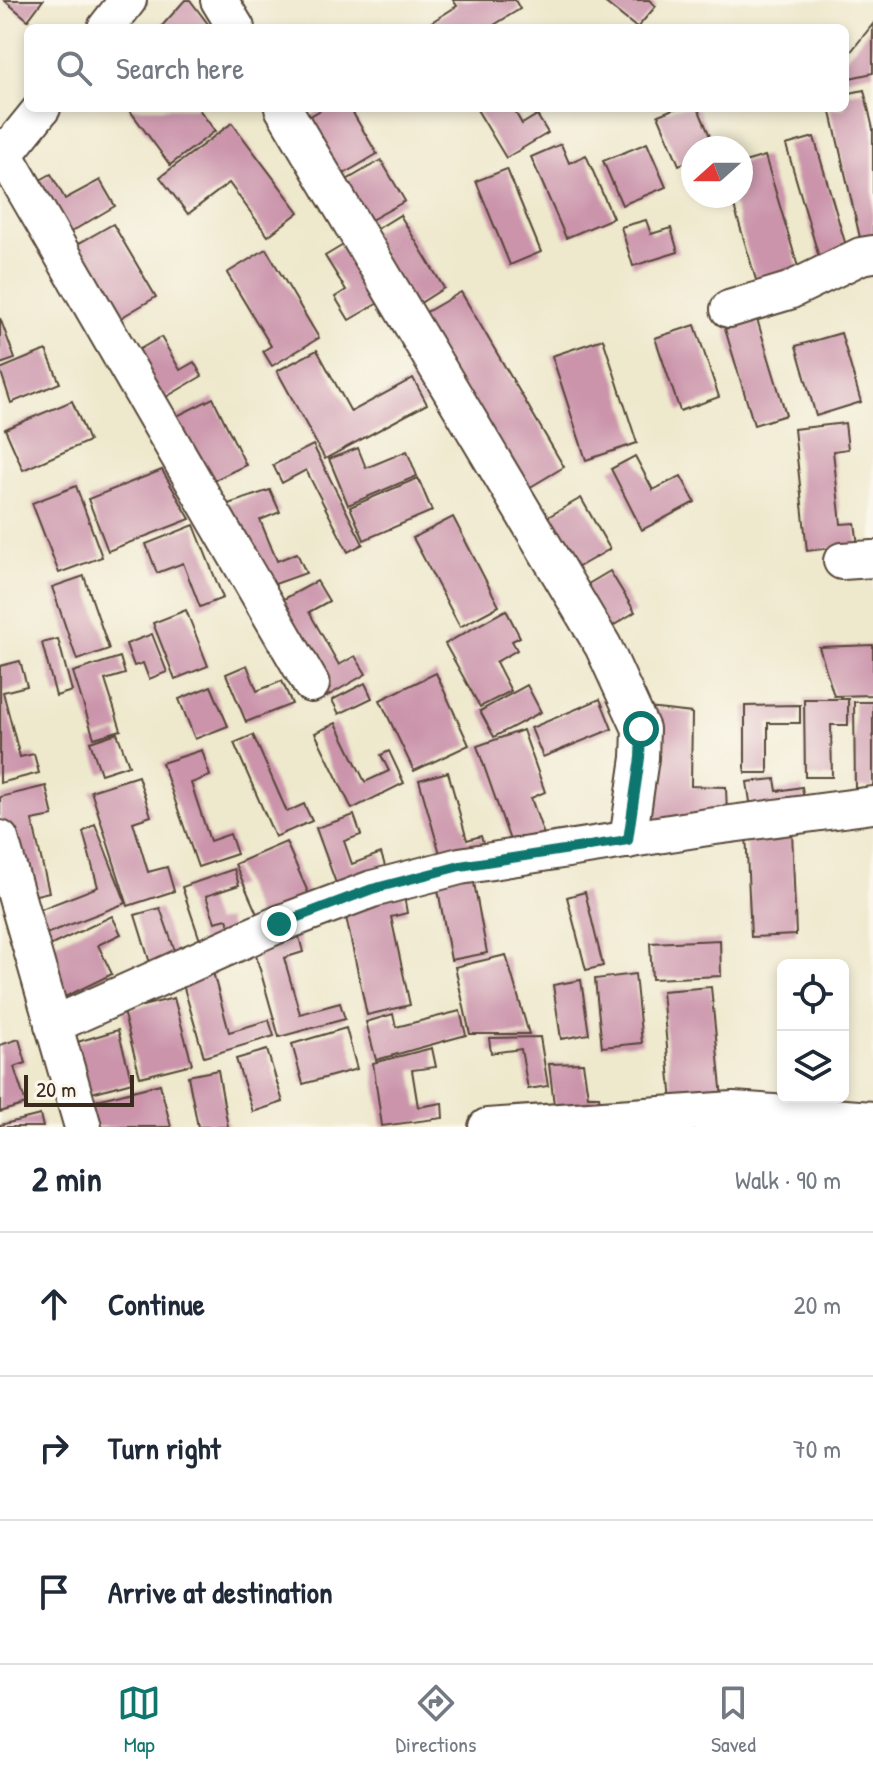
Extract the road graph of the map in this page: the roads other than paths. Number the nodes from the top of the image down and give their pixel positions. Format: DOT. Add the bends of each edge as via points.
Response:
graph roads {
  1 [pos="128,0"];
  2 [pos="219,0"];
  3 [pos="109,24"];
  4 [pos="234,24"];
  5 [pos="38,112"];
  6 [pos="285,112"];
  7 [pos="1,154"];
  8 [pos="873,254"];
  9 [pos="729,309"];
  10 [pos="311,684"];
  11 [pos="873,805"];
  12 [pos="0,839"];
  13 [pos="628,840"];
  14 [pos="53,1025"];
  15 [pos="873,1120"];
  16 [pos="83,1127"];
  17 [pos="487,1127"];
  1 -- 3 [label="street"];
  2 -- 4 [label="street"];
  5 -- 7 [label="street"];
  6 -- 13 [label="street" via="603,646 641,729"];
  7 -- 10 [label="street"];
  8 -- 9 [label="street" via="789,291"];
  11 -- 13 [label="street"];
  12 -- 14 [label="street"];
  13 -- 14 [label="street" via="460,866 372,889 279,924"];
  14 -- 16 [label="street"];
  15 -- 17 [label="street" via="733,1110"];
}
